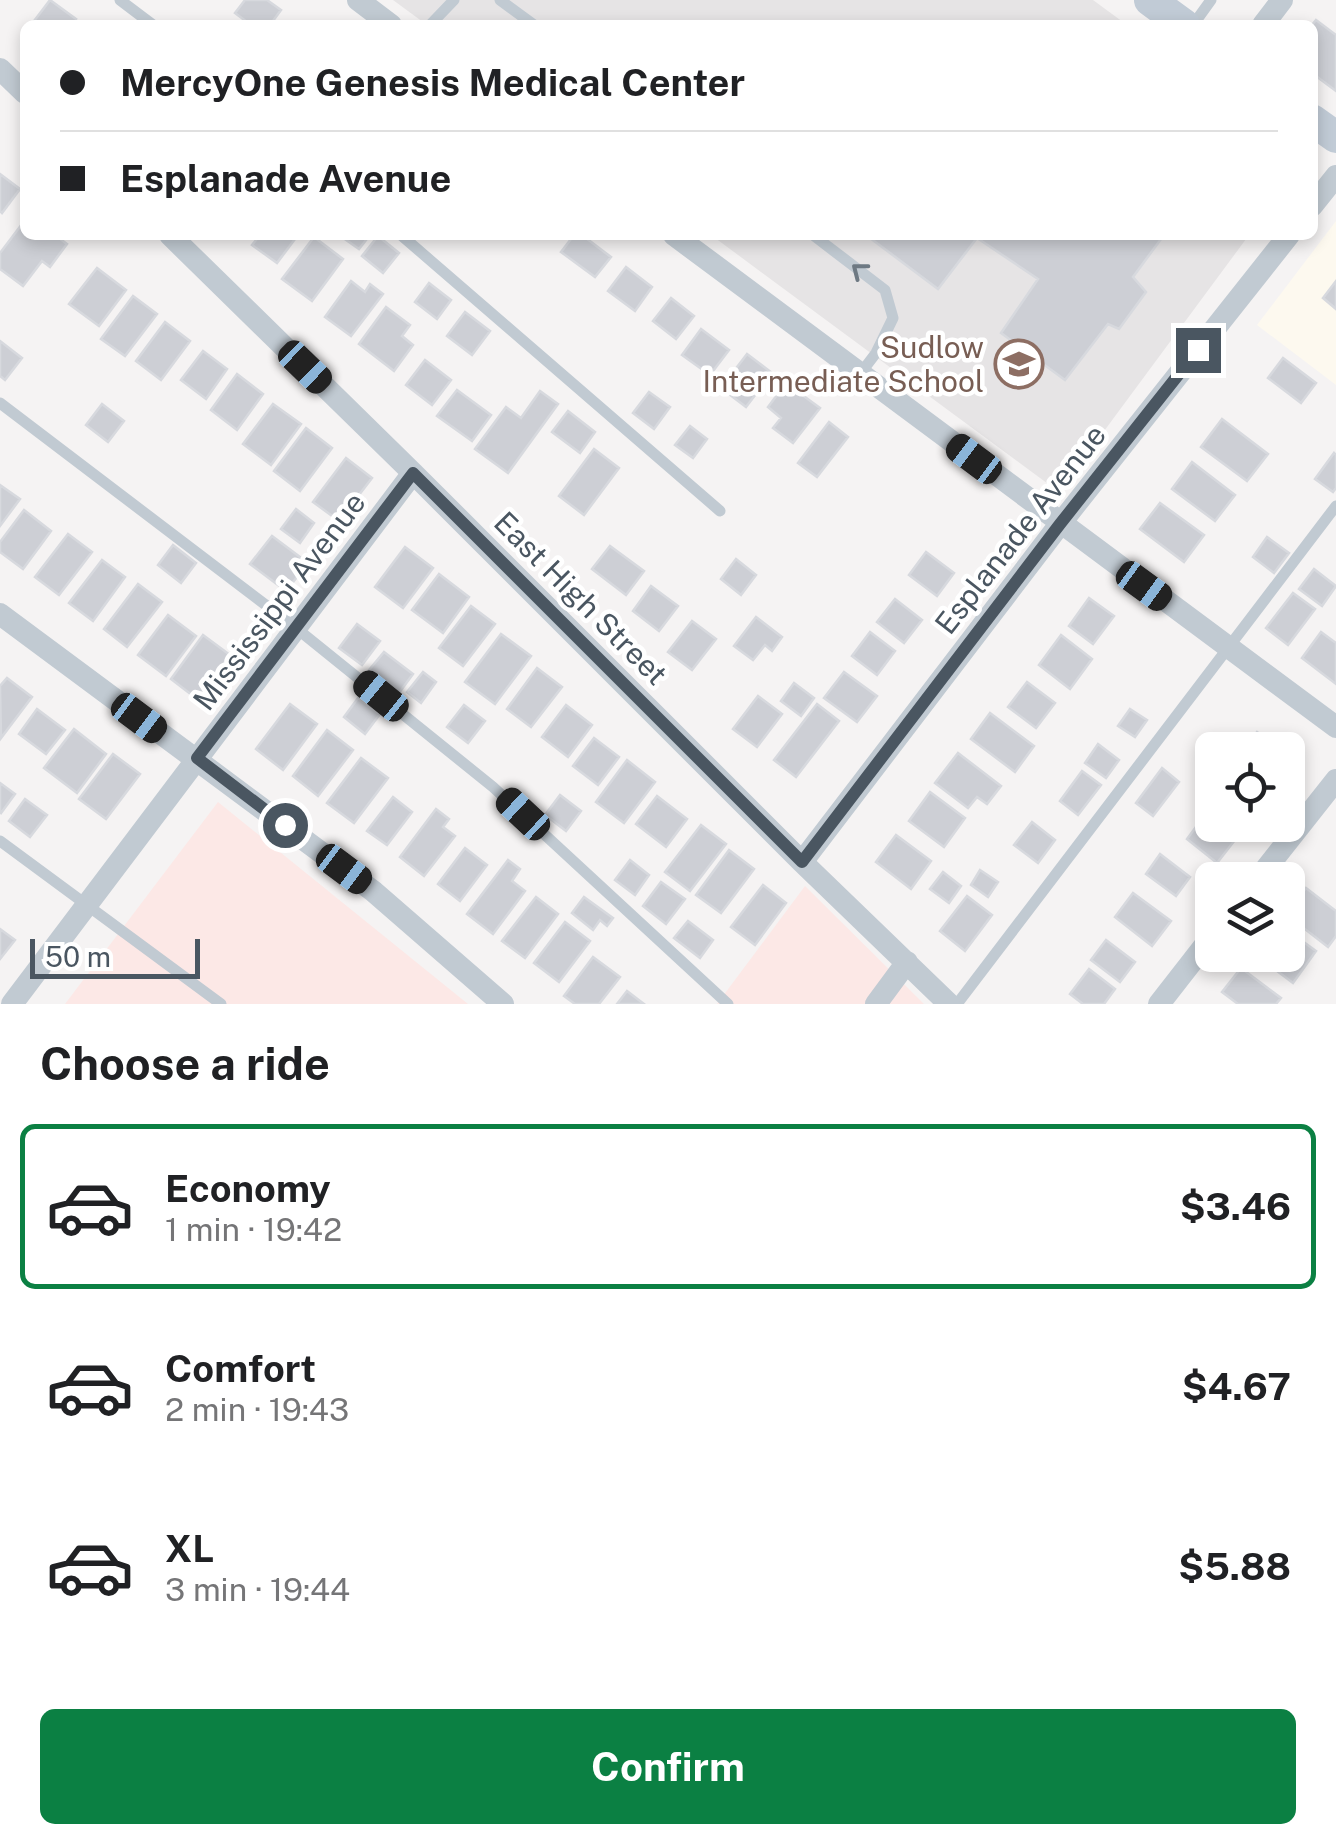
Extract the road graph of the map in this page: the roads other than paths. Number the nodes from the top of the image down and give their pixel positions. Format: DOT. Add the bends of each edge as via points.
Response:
graph roads {
  1 [pos="120,0"];
  2 [pos="358,0"];
  3 [pos="454,0"];
  4 [pos="500,0"];
  5 [pos="1150,0"];
  6 [pos="1211,0"];
  7 [pos="1282,0"];
  8 [pos="146,20"];
  9 [pos="384,20"];
  10 [pos="435,20"];
  11 [pos="527,20"];
  12 [pos="1177,20"];
  13 [pos="1196,20"];
  14 [pos="1267,20"];
  15 [pos="0,69"];
  16 [pos="20,89"];
  17 [pos="1336,176"];
  18 [pos="1318,198"];
  19 [pos="175,240"];
  20 [pos="407,240"];
  21 [pos="681,240"];
  22 [pos="820,240"];
  23 [pos="1285,240"];
  24 [pos="860,374"];
  25 [pos="0,403"];
  26 [pos="413,473"];
  27 [pos="1336,506"];
  28 [pos="720,511"];
  29 [pos="1060,524"];
  30 [pos="0,614"];
  31 [pos="296,628"];
  32 [pos="1227,648"];
  33 [pos="1336,727"];
  34 [pos="197,758"];
  35 [pos="1336,780"];
  36 [pos="0,841"];
  37 [pos="802,862"];
  38 [pos="1271,862"];
  39 [pos="86,906"];
  40 [pos="1195,958"];
  41 [pos="908,962"];
  42 [pos="12,1004"];
  43 [pos="222,1004"];
  44 [pos="503,1004"];
  45 [pos="728,1004"];
  46 [pos="876,1004"];
  47 [pos="953,1004"];
  48 [pos="1159,1004"];
  1 -- 8 [label="lane"];
  2 -- 9 [label="street"];
  3 -- 10 [label="lane"];
  4 -- 11 [label="lane"];
  5 -- 12 [label="main road"];
  6 -- 13 [label="lane"];
  7 -- 14 [label="street"];
  15 -- 16 [label="street"];
  17 -- 18 [label="street"];
  19 -- 26 [label="street, East High Street"];
  20 -- 28 [label="lane"];
  21 -- 24 [label="street"];
  24 -- 22 [label="lane, one-way" via="893,318 886,290"];
  23 -- 29 [label="street, Esplanade Avenue"];
  24 -- 29 [label="street"];
  25 -- 31 [label="lane"];
  26 -- 31 [label="street, Mississippi Avenue"];
  26 -- 37 [label="street, East High Street"];
  27 -- 32 [label="lane"];
  29 -- 32 [label="street"];
  29 -- 37 [label="street, Esplanade Avenue"];
  30 -- 34 [label="street"];
  31 -- 34 [label="street, Mississippi Avenue"];
  31 -- 45 [label="lane" via="493,787"];
  32 -- 33 [label="street"];
  32 -- 47 [label="lane"];
  34 -- 39 [label="street, Mississippi Avenue"];
  34 -- 44 [label="street" via="373,891"];
  35 -- 38 [label="street"];
  36 -- 39 [label="lane"];
  37 -- 41 [label="street, East High Street"];
  39 -- 42 [label="street, Mississippi Avenue"];
  39 -- 43 [label="lane"];
  40 -- 48 [label="street"];
  41 -- 46 [label="street"];
  41 -- 47 [label="street, East High Street"];
}
